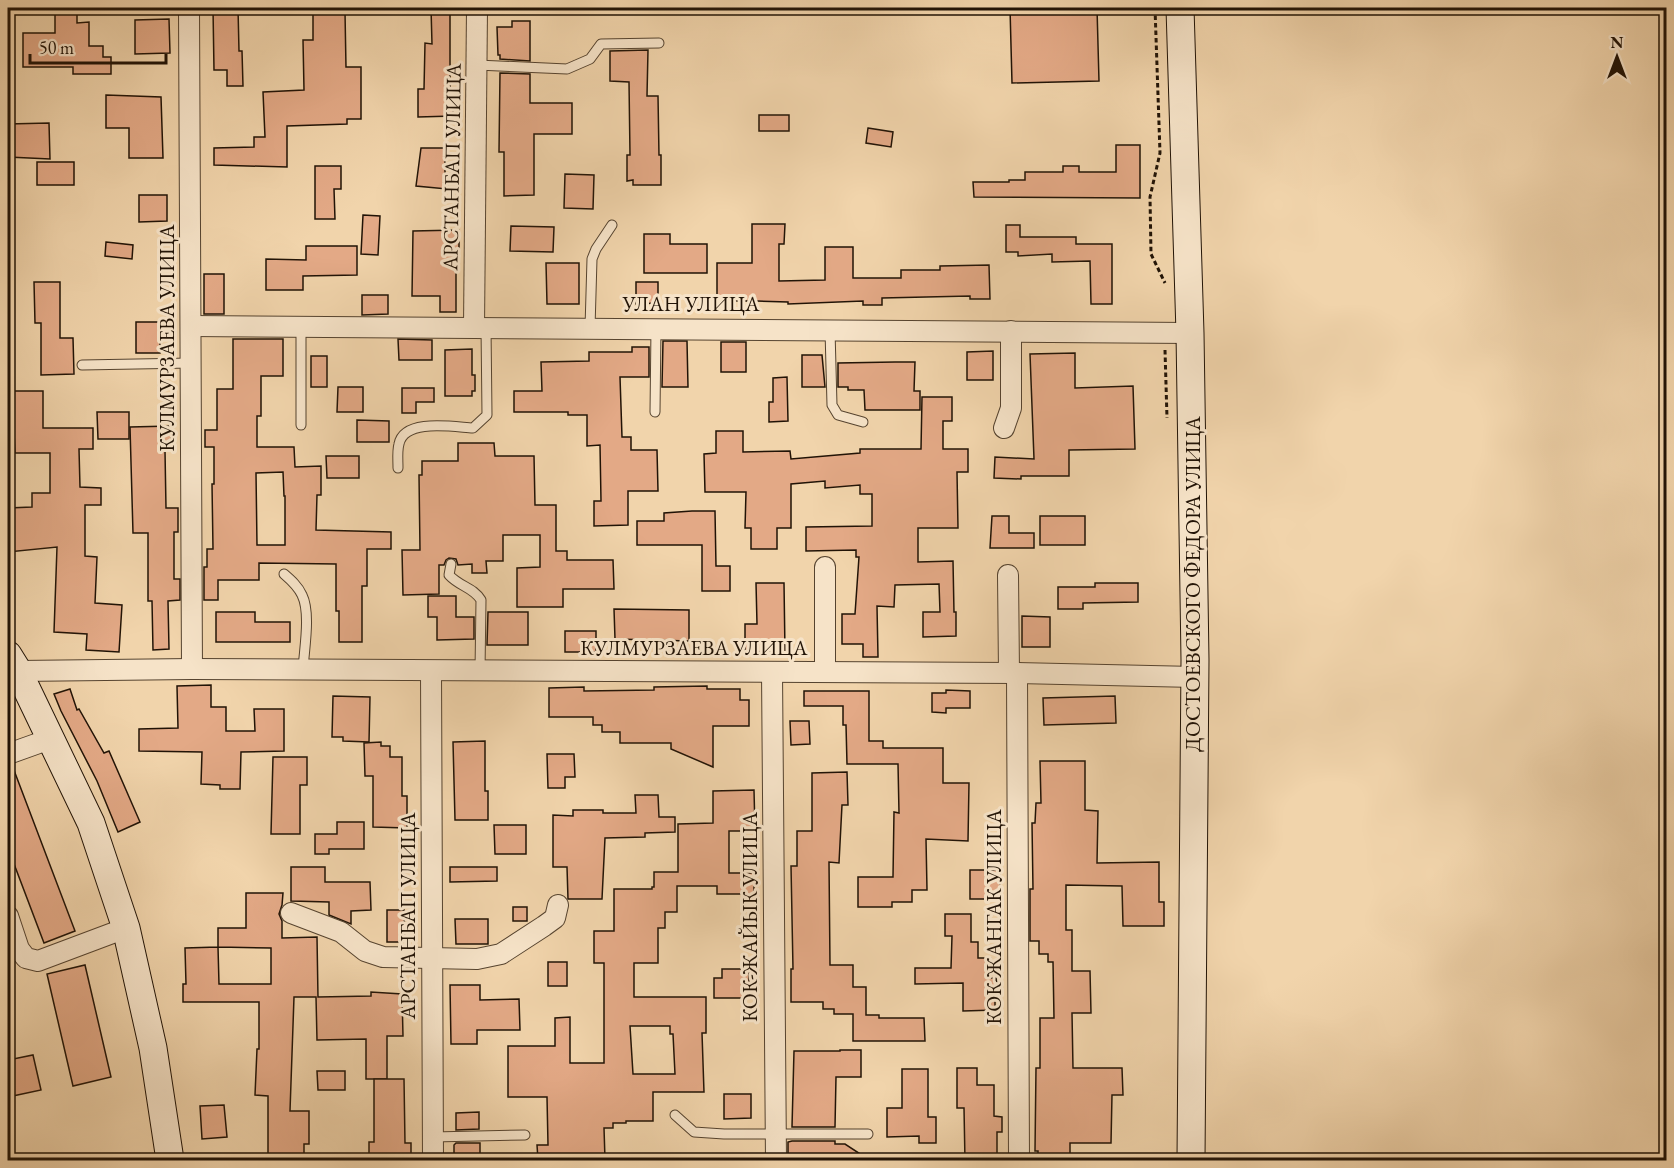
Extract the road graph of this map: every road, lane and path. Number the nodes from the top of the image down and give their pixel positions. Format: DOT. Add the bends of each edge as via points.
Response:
graph roads {
  1 [pos="189,8"];
  2 [pos="477,8"];
  3 [pos="1155,8"];
  4 [pos="1180,8"];
  5 [pos="659,43"];
  6 [pos="477,65"];
  7 [pos="612,225"];
  8 [pos="1165,285"];
  9 [pos="192,326"];
  10 [pos="301,326"];
  11 [pos="480,327"];
  12 [pos="590,328"];
  13 [pos="656,328"];
  14 [pos="830,330"];
  15 [pos="1011,331"];
  16 [pos="1177,332"];
  17 [pos="192,363"];
  18 [pos="82,365"];
  19 [pos="655,412"];
  20 [pos="863,422"];
  21 [pos="302,425"];
  22 [pos="1167,427"];
  23 [pos="1004,428"];
  24 [pos="398,468"];
  25 [pos="451,564"];
  26 [pos="825,567"];
  27 [pos="284,574"];
  28 [pos="1008,575"];
  29 [pos="11,666"];
  30 [pos="192,669"];
  31 [pos="303,670"];
  32 [pos="431,670"];
  33 [pos="480,671"];
  34 [pos="772,672"];
  35 [pos="825,672"];
  36 [pos="1013,673"];
  37 [pos="1195,676"];
  38 [pos="50,739"];
  39 [pos="8,754"];
  40 [pos="558,905"];
  41 [pos="291,913"];
  42 [pos="8,916"];
  43 [pos="126,928"];
  44 [pos="432,958"];
  45 [pos="675,1115"];
  46 [pos="776,1134"];
  47 [pos="868,1134"];
  48 [pos="525,1135"];
  49 [pos="433,1137"];
  50 [pos="170,1161"];
  51 [pos="433,1161"];
  52 [pos="776,1161"];
  53 [pos="1019,1161"];
  54 [pos="1191,1161"];
  1 -- 9 [label="street, КУЛМУРЗАЕВА УЛИЦА"];
  2 -- 6 [label="street, АРСТАНБАП УЛИЦА"];
  3 -- 8 [label="path" via="1160,153 1150,197 1151,254"];
  4 -- 16 [label="main road, ДОСТОЕВСКОГО ФЕДОРА УЛИЦА"];
  5 -- 6 [label="lane" via="601,44 590,59 567,69"];
  6 -- 11 [label="street, АРСТАНБАП УЛИЦА"];
  7 -- 12 [label="lane" via="592,260"];
  9 -- 10 [label="street, УЛАН УЛИЦА"];
  9 -- 17 [label="street, КУЛМУРЗАЕВА УЛИЦА"];
  10 -- 11 [label="street, УЛАН УЛИЦА"];
  10 -- 21 [label="lane"];
  11 -- 12 [label="street, УЛАН УЛИЦА"];
  11 -- 24 [label="lane" via="487,415 473,428 421,426 408,430 399,442"];
  12 -- 13 [label="street, УЛАН УЛИЦА"];
  13 -- 14 [label="street, УЛАН УЛИЦА"];
  13 -- 19 [label="lane"];
  14 -- 15 [label="street, УЛАН УЛИЦА"];
  14 -- 20 [label="lane" via="832,405 838,415"];
  15 -- 16 [label="street, УЛАН УЛИЦА"];
  15 -- 23 [label="street" via="1011,408"];
  16 -- 22 [label="path"];
  16 -- 37 [label="main road, ДОСТОЕВСКОГО ФЕДОРА УЛИЦА"];
  17 -- 18 [label="lane"];
  17 -- 30 [label="street, КУЛМУРЗАЕВА УЛИЦА"];
  25 -- 33 [label="lane" via="449,575 457,584 476,592 481,600"];
  26 -- 35 [label="street"];
  27 -- 31 [label="lane" via="304,598"];
  28 -- 36 [label="street, КОК-ЖАНГАК УЛИЦА"];
  29 -- 30 [label="street, КУЛМУРЗАЕВА УЛИЦА"];
  29 -- 38 [label="main road"];
  30 -- 31 [label="street, КУЛМУРЗАЕВА УЛИЦА"];
  31 -- 32 [label="street, КУЛМУРЗАЕВА УЛИЦА"];
  32 -- 33 [label="street, КУЛМУРЗАЕВА УЛИЦА"];
  32 -- 44 [label="street, АРСТАНБАП УЛИЦА"];
  33 -- 34 [label="street, КУЛМУРЗАЕВА УЛИЦА"];
  34 -- 35 [label="street, КУЛМУРЗАЕВА УЛИЦА"];
  34 -- 46 [label="street, КОК-ЖАЙЫК УЛИЦА"];
  35 -- 36 [label="street, КУЛМУРЗАЕВА УЛИЦА"];
  36 -- 37 [label="street, КУЛМУРЗАЕВА УЛИЦА"];
  36 -- 53 [label="street, КОК-ЖАНГАК УЛИЦА"];
  37 -- 54 [label="main road, ДОСТОЕВСКОГО ФЕДОРА УЛИЦА"];
  38 -- 39 [label="street"];
  38 -- 43 [label="main road" via="91,823"];
  40 -- 44 [label="street" via="555,918 501,954 477,959"];
  41 -- 44 [label="street" via="341,932 365,951 383,957"];
  42 -- 43 [label="street" via="26,958 38,961"];
  43 -- 50 [label="main road" via="153,1048"];
  44 -- 49 [label="street, АРСТАНБАП УЛИЦА"];
  45 -- 46 [label="lane" via="694,1132"];
  46 -- 47 [label="lane"];
  46 -- 52 [label="street, КОК-ЖАЙЫК УЛИЦА"];
  48 -- 49 [label="lane"];
  49 -- 51 [label="street, АРСТАНБАП УЛИЦА"];
}
